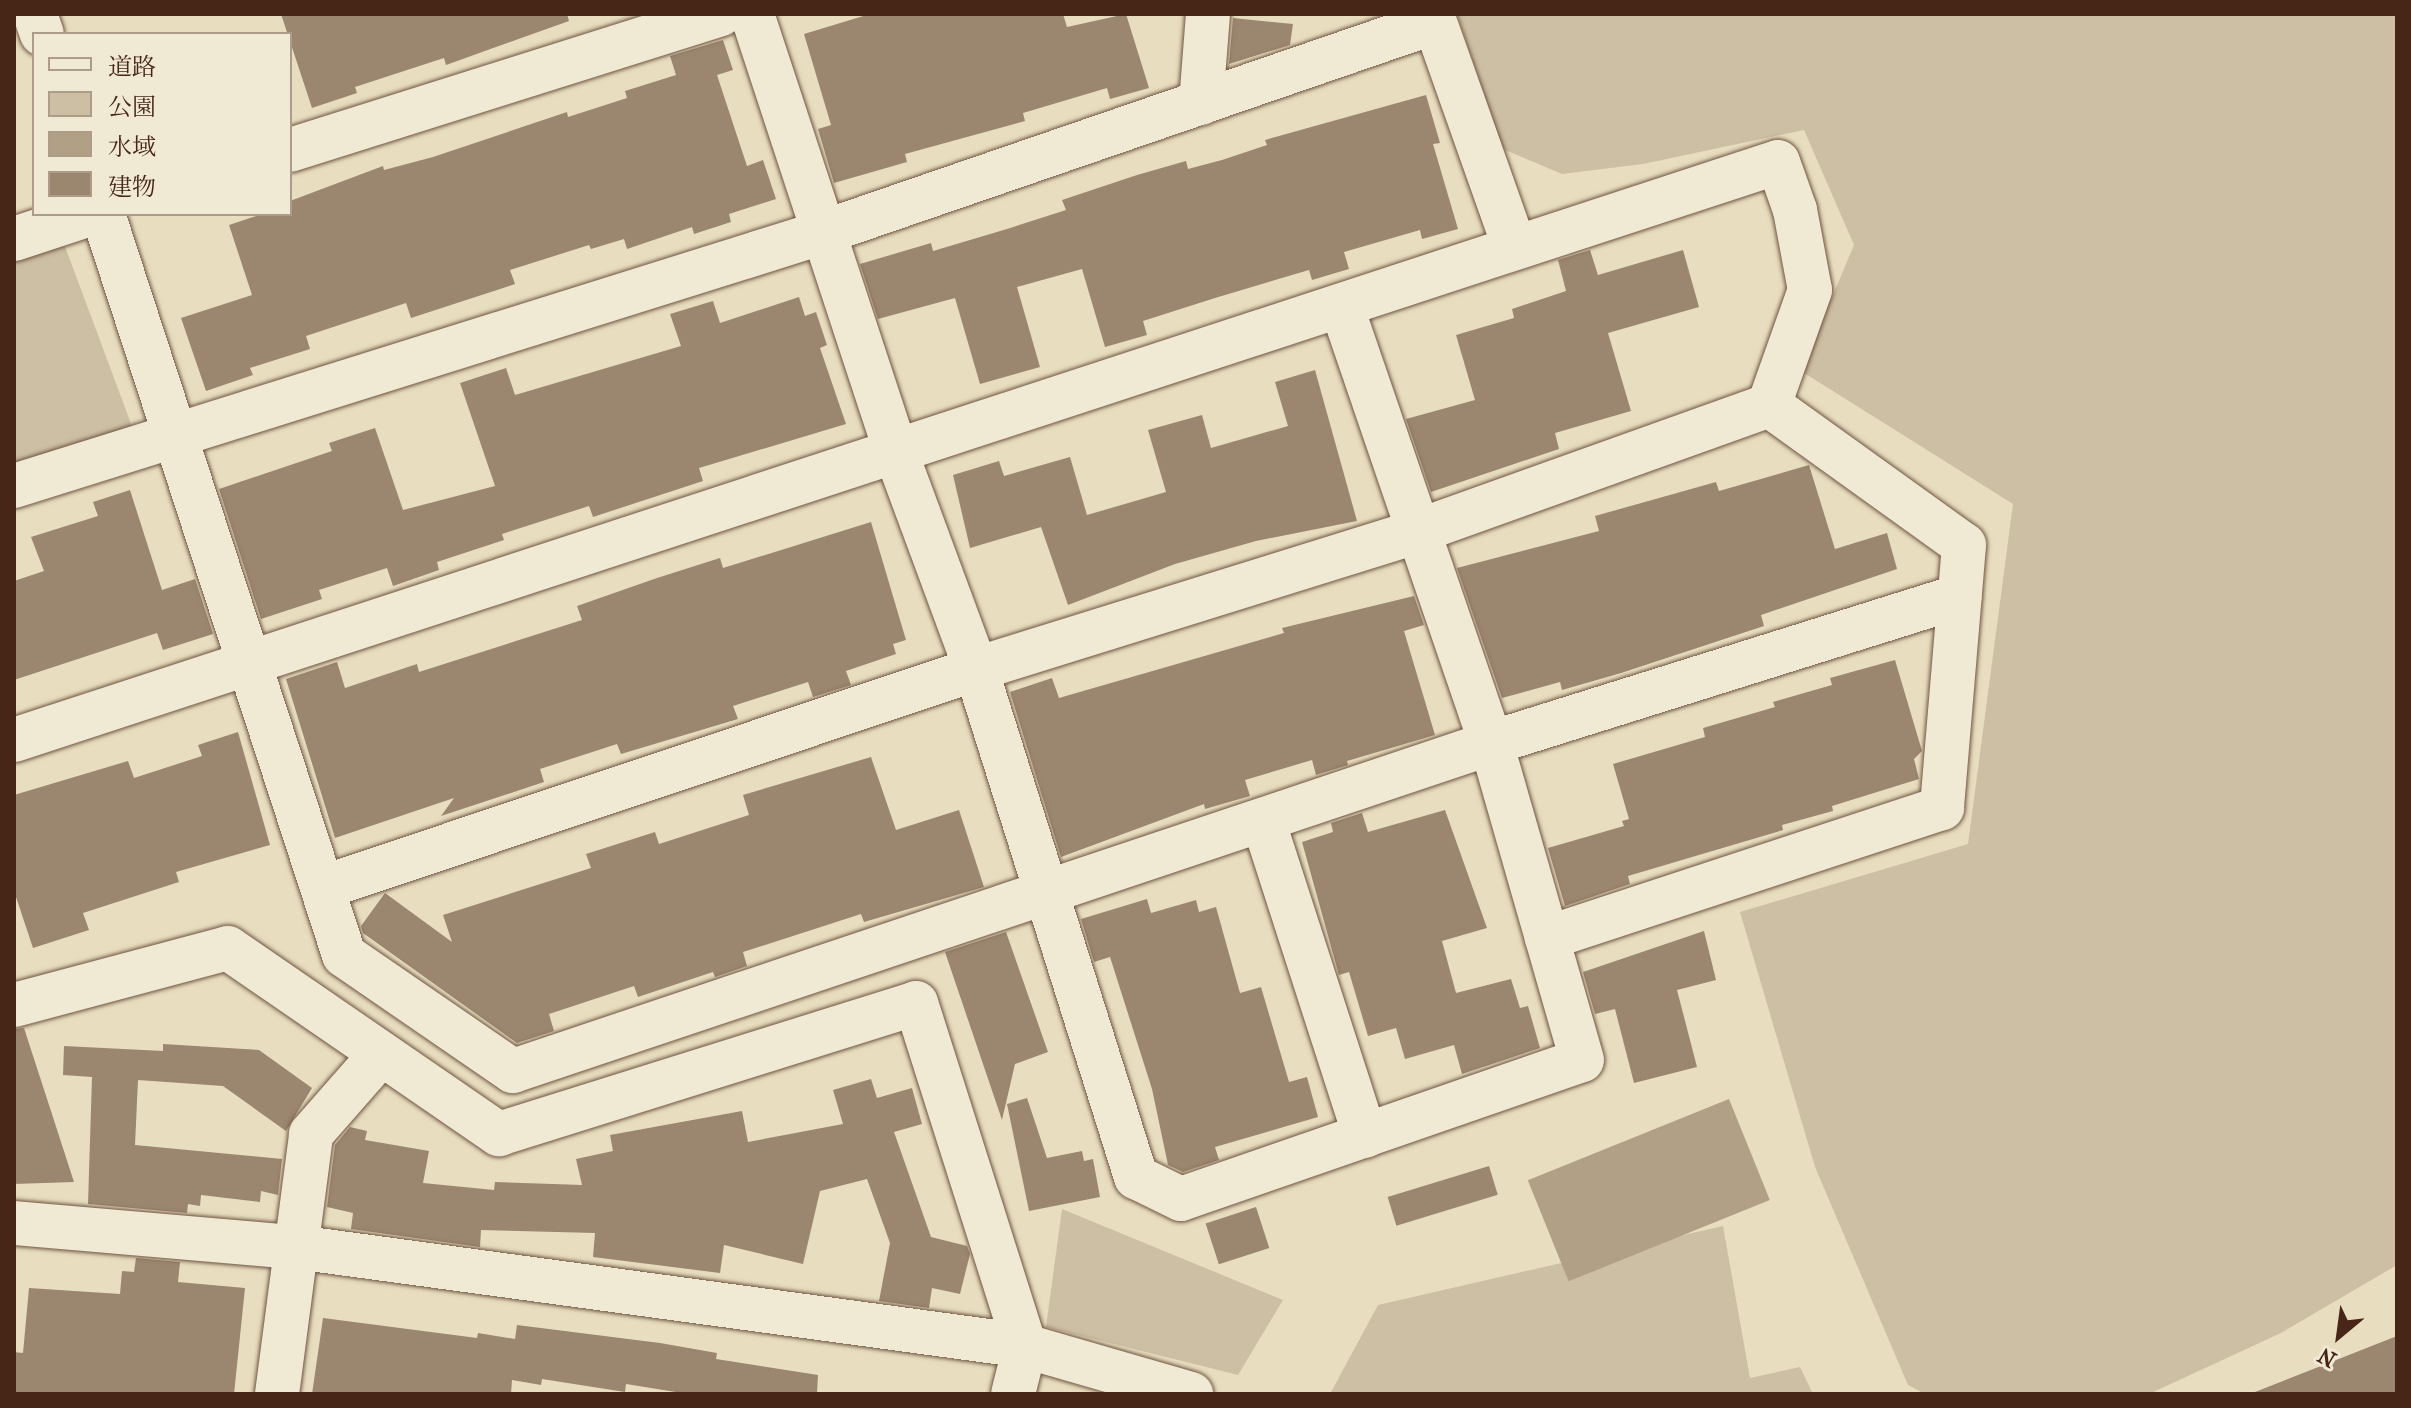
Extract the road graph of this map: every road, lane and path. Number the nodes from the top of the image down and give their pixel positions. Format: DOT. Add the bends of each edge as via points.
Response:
graph roads {
  1 [pos="721,14"];
  2 [pos="752,14"];
  3 [pos="1208,14"];
  4 [pos="1432,19"];
  5 [pos="1201,103"];
  6 [pos="292,149"];
  7 [pos="84,216"];
  8 [pos="104,216"];
  9 [pos="821,233"];
  10 [pos="14,239"];
  11 [pos="1514,245"];
  12 [pos="1341,306"];
  13 [pos="1769,405"];
  14 [pos="177,433"];
  15 [pos="895,450"];
  16 [pos="14,486"];
  17 [pos="1418,531"];
  18 [pos="1960,596"];
  19 [pos="249,661"];
  20 [pos="976,669"];
  21 [pos="14,740"];
  22 [pos="1491,743"];
  23 [pos="1263,820"];
  24 [pos="324,887"];
  25 [pos="1045,893"];
  26 [pos="1547,938"];
  27 [pos="14,1005"];
  28 [pos="381,1054"];
  29 [pos="1365,1136"];
  30 [pos="14,1223"];
  31 [pos="296,1247"];
  32 [pos="1025,1346"];
  33 [pos="277,1394"];
  34 [pos="1013,1394"];
  35 [pos="1191,1394"];
  1 -- 6 [label="street"];
  2 -- 9 [label="street"];
  3 -- 5 [label="street"];
  4 -- 5 [label="street"];
  4 -- 11 [label="street"];
  5 -- 9 [label="street"];
  7 -- 10 [label="street"];
  8 -- 14 [label="street"];
  9 -- 14 [label="street"];
  9 -- 15 [label="street"];
  11 -- 12 [label="street"];
  11 -- 13 [label="street" via="1778,162 1795,210 1810,290"];
  12 -- 15 [label="street"];
  12 -- 17 [label="street"];
  13 -- 17 [label="street"];
  13 -- 18 [label="street" via="1964,545"];
  14 -- 16 [label="street"];
  14 -- 19 [label="street"];
  15 -- 19 [label="street"];
  15 -- 20 [label="street"];
  17 -- 20 [label="street"];
  17 -- 22 [label="street"];
  18 -- 22 [label="street"];
  18 -- 26 [label="street" via="1942,808"];
  19 -- 21 [label="street"];
  19 -- 24 [label="street"];
  20 -- 24 [label="street"];
  20 -- 25 [label="street"];
  22 -- 23 [label="street"];
  22 -- 26 [label="street"];
  23 -- 25 [label="street"];
  23 -- 29 [label="street"];
  24 -- 25 [label="street" via="344,955 513,1071"];
  25 -- 29 [label="street" via="1136,1177 1181,1199"];
  26 -- 29 [label="street" via="1582,1060"];
  27 -- 28 [label="street" via="228,948"];
  28 -- 31 [label="street" via="311,1134"];
  28 -- 32 [label="street" via="499,1134 916,1003"];
  30 -- 31 [label="street"];
  31 -- 32 [label="street"];
  31 -- 33 [label="street"];
  32 -- 34 [label="street"];
  32 -- 35 [label="street"];
}
